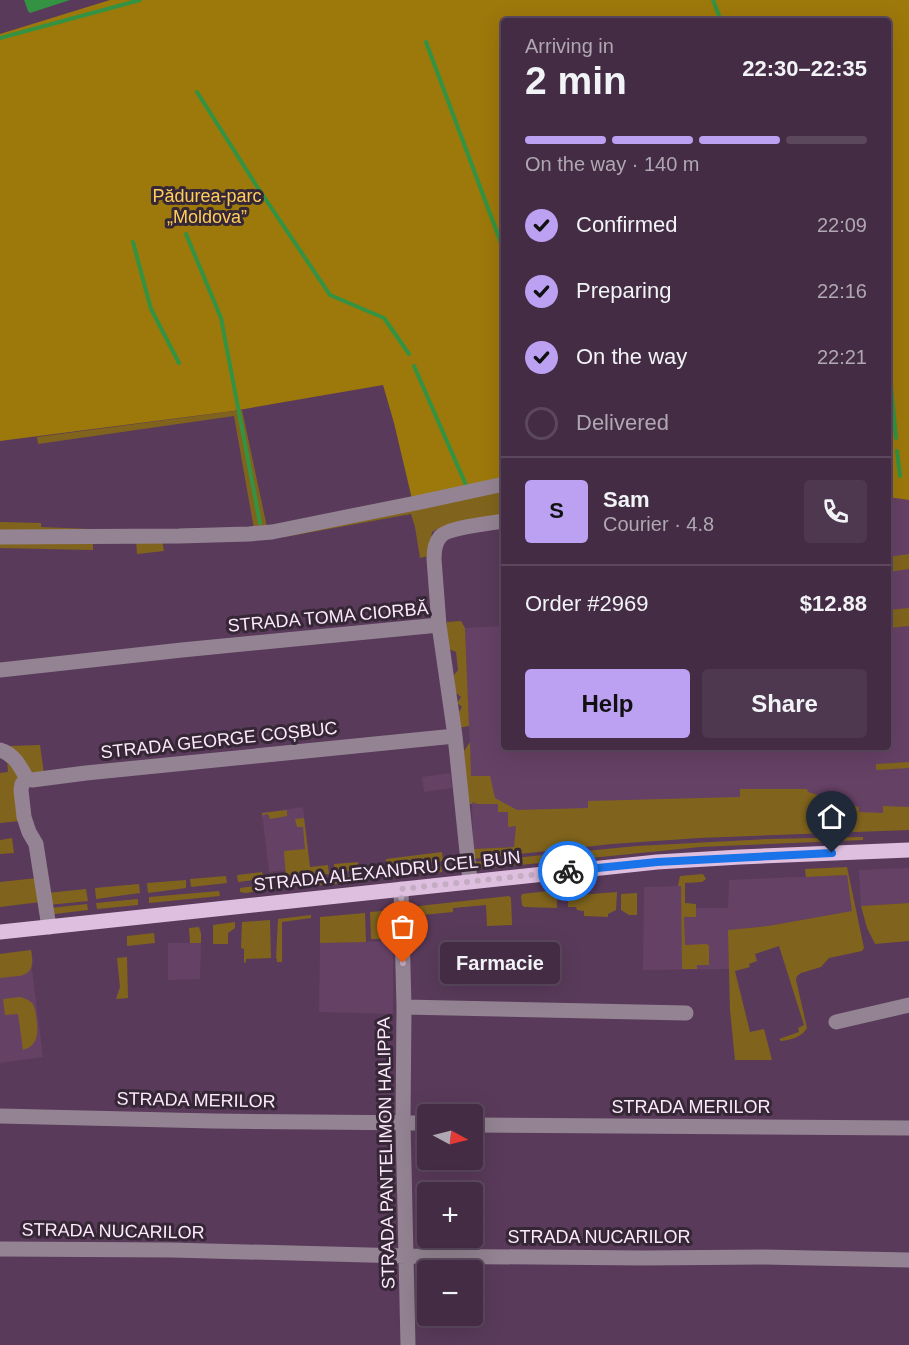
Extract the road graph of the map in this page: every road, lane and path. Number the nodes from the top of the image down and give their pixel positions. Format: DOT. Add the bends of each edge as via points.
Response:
graph roads {
  1 [pos="501,485"];
  2 [pos="501,522"];
  3 [pos="0,537"];
  4 [pos="439,625"];
  5 [pos="0,670"];
  6 [pos="455,736"];
  7 [pos="0,750"];
  8 [pos="27,778"];
  9 [pos="909,850"];
  10 [pos="470,881"];
  11 [pos="401,889"];
  12 [pos="48,927"];
  13 [pos="0,932"];
  14 [pos="909,1005"];
  15 [pos="404,1007"];
  16 [pos="686,1013"];
  17 [pos="836,1022"];
  18 [pos="0,1116"];
  19 [pos="403,1122"];
  20 [pos="417,1123"];
  21 [pos="483,1125"];
  22 [pos="909,1128"];
  23 [pos="0,1249"];
  24 [pos="406,1256"];
  25 [pos="909,1260"];
  26 [pos="408,1345"];
  1 -- 3 [label="street" via="272,532"];
  2 -- 4 [label="street" via="441,535 434,559"];
  4 -- 5 [label="street, STRADA TOMA CIORBĂ"];
  4 -- 6 [label="street, STRADA TOMA CIORBĂ"];
  6 -- 8 [label="street, STRADA GEORGE COȘBUC"];
  6 -- 10 [label="street, STRADA TOMA CIORBĂ"];
  7 -- 8 [label="street" via="14,758"];
  8 -- 12 [label="street" via="21,790 24,817 36,844"];
  9 -- 10 [label="main road, STRADA ALEXANDRU CEL BUN" via="657,862"];
  10 -- 11 [label="main road, STRADA ALEXANDRU CEL BUN"];
  11 -- 12 [label="main road, STRADA ALEXANDRU CEL BUN"];
  11 -- 15 [label="street, STRADA PANTELIMON HALIPPA"];
  12 -- 13 [label="main road, STRADA ALEXANDRU CEL BUN"];
  14 -- 17 [label="street"];
  15 -- 16 [label="street"];
  15 -- 19 [label="street, STRADA PANTELIMON HALIPPA"];
  18 -- 19 [label="street, STRADA MERILOR"];
  19 -- 20 [label="street, STRADA MERILOR"];
  19 -- 24 [label="street, STRADA PANTELIMON HALIPPA"];
  21 -- 22 [label="street, STRADA MERILOR"];
  23 -- 24 [label="street, STRADA NUCARILOR"];
  24 -- 25 [label="street, STRADA NUCARILOR"];
  24 -- 26 [label="street, STRADA PANTELIMON HALIPPA"];
}
